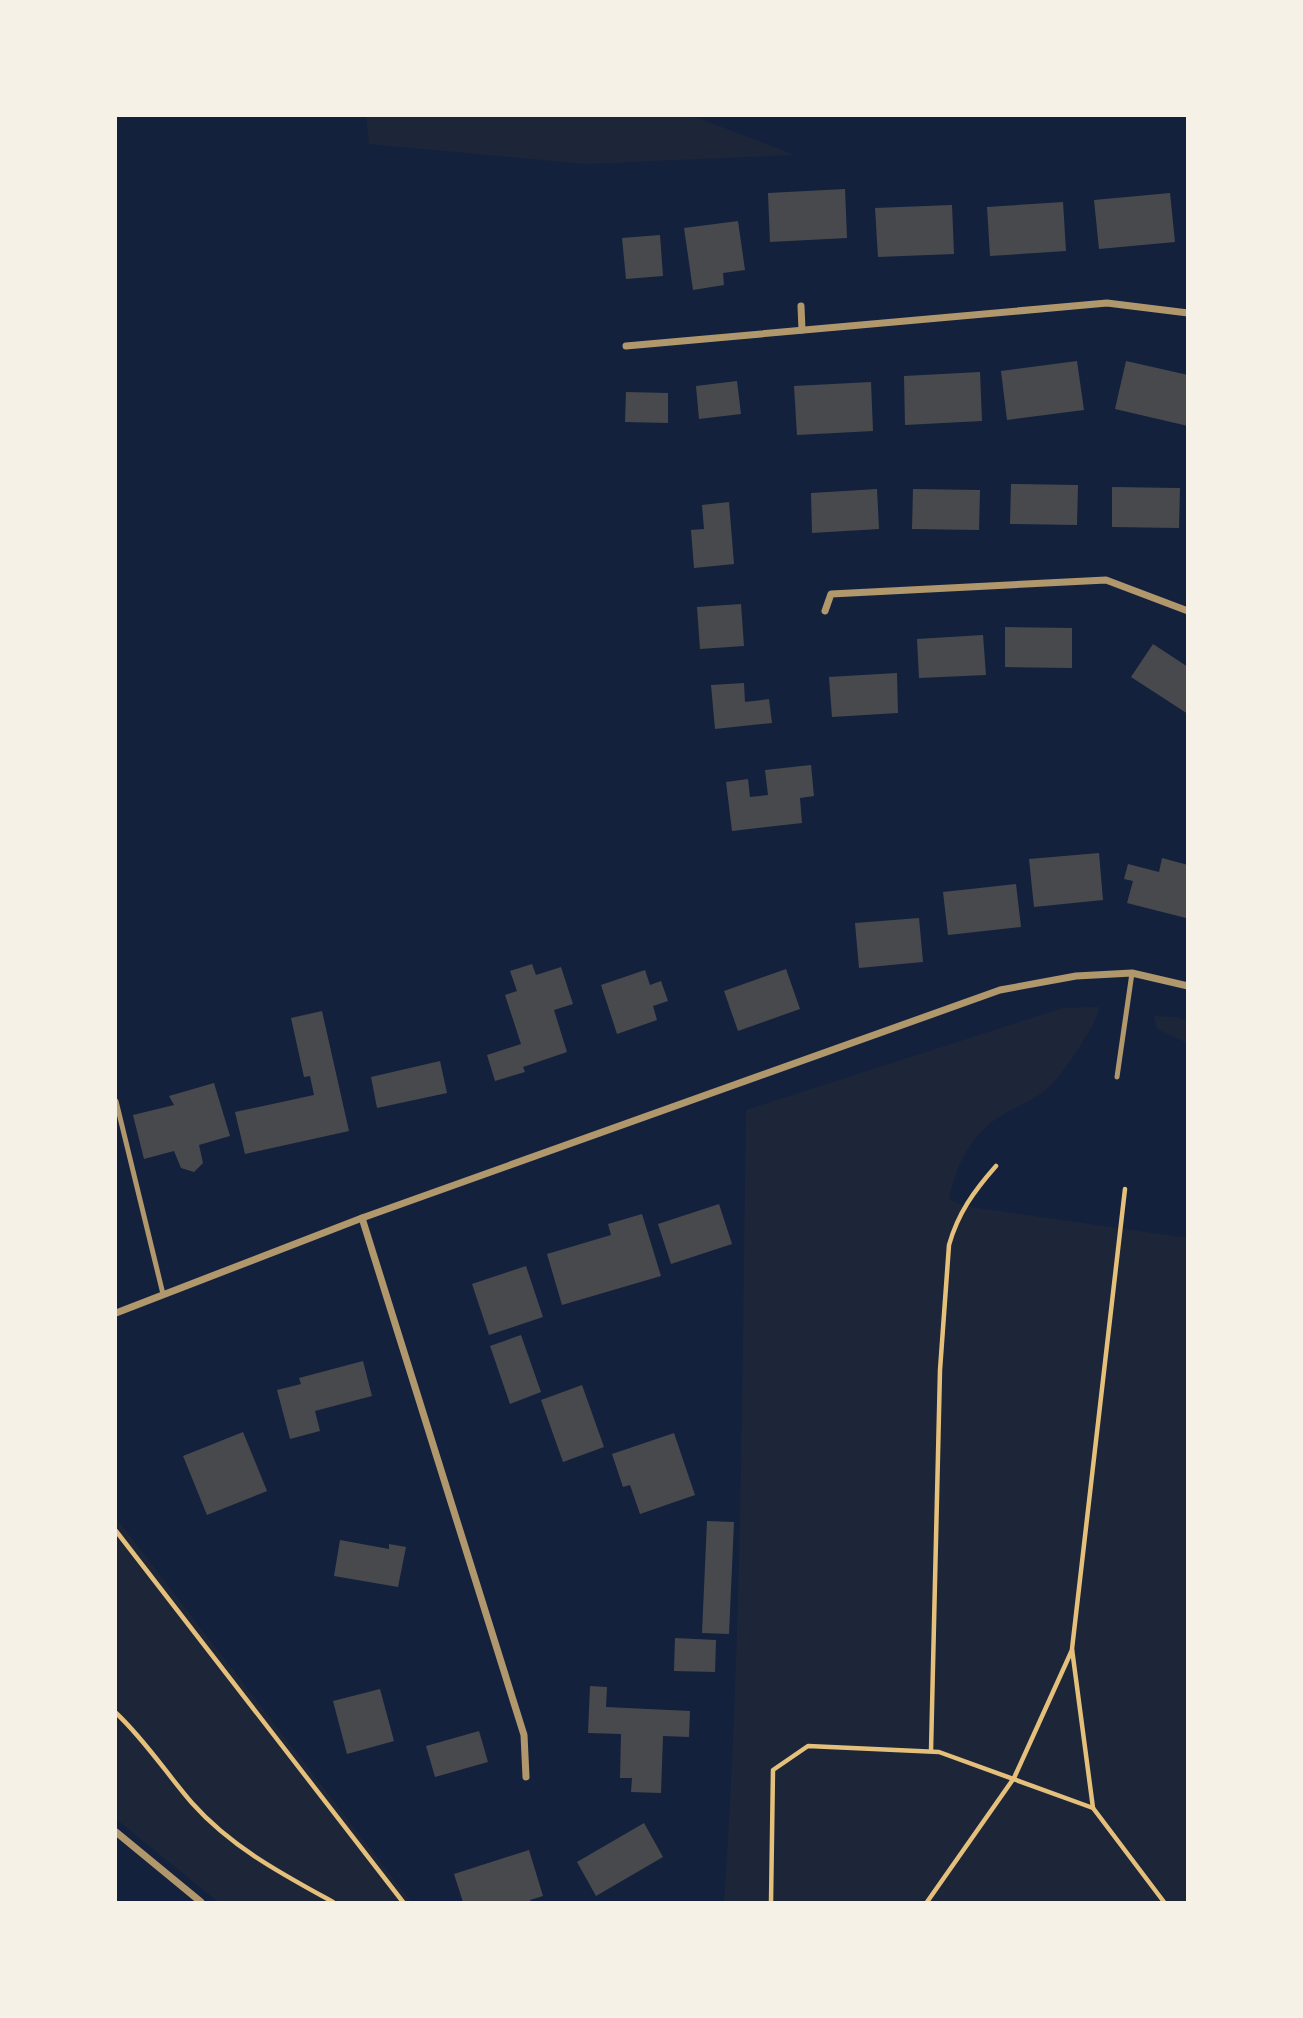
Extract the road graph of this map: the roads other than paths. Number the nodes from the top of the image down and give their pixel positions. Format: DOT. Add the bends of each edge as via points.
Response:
graph roads {
  1 [pos="801,306"];
  2 [pos="1188,313"];
  3 [pos="802,330"];
  4 [pos="626,346"];
  5 [pos="825,611"];
  6 [pos="1188,611"];
  7 [pos="1132,973"];
  8 [pos="1188,986"];
  9 [pos="1117,1077"];
  10 [pos="116,1101"];
  11 [pos="362,1218"];
  12 [pos="163,1294"];
  13 [pos="116,1313"];
  14 [pos="526,1776"];
  15 [pos="116,1832"];
  16 [pos="201,1902"];
  1 -- 3 [label="street"];
  2 -- 3 [label="street" via="1107,303"];
  3 -- 4 [label="street"];
  5 -- 6 [label="street" via="831,594 1106,580"];
  7 -- 8 [label="street"];
  7 -- 9 [label="lane"];
  7 -- 11 [label="street" via="1076,976 1000,990"];
  10 -- 12 [label="lane"];
  11 -- 12 [label="street"];
  11 -- 14 [label="street" via="524,1735"];
  12 -- 13 [label="street"];
  15 -- 16 [label="street"];
}
